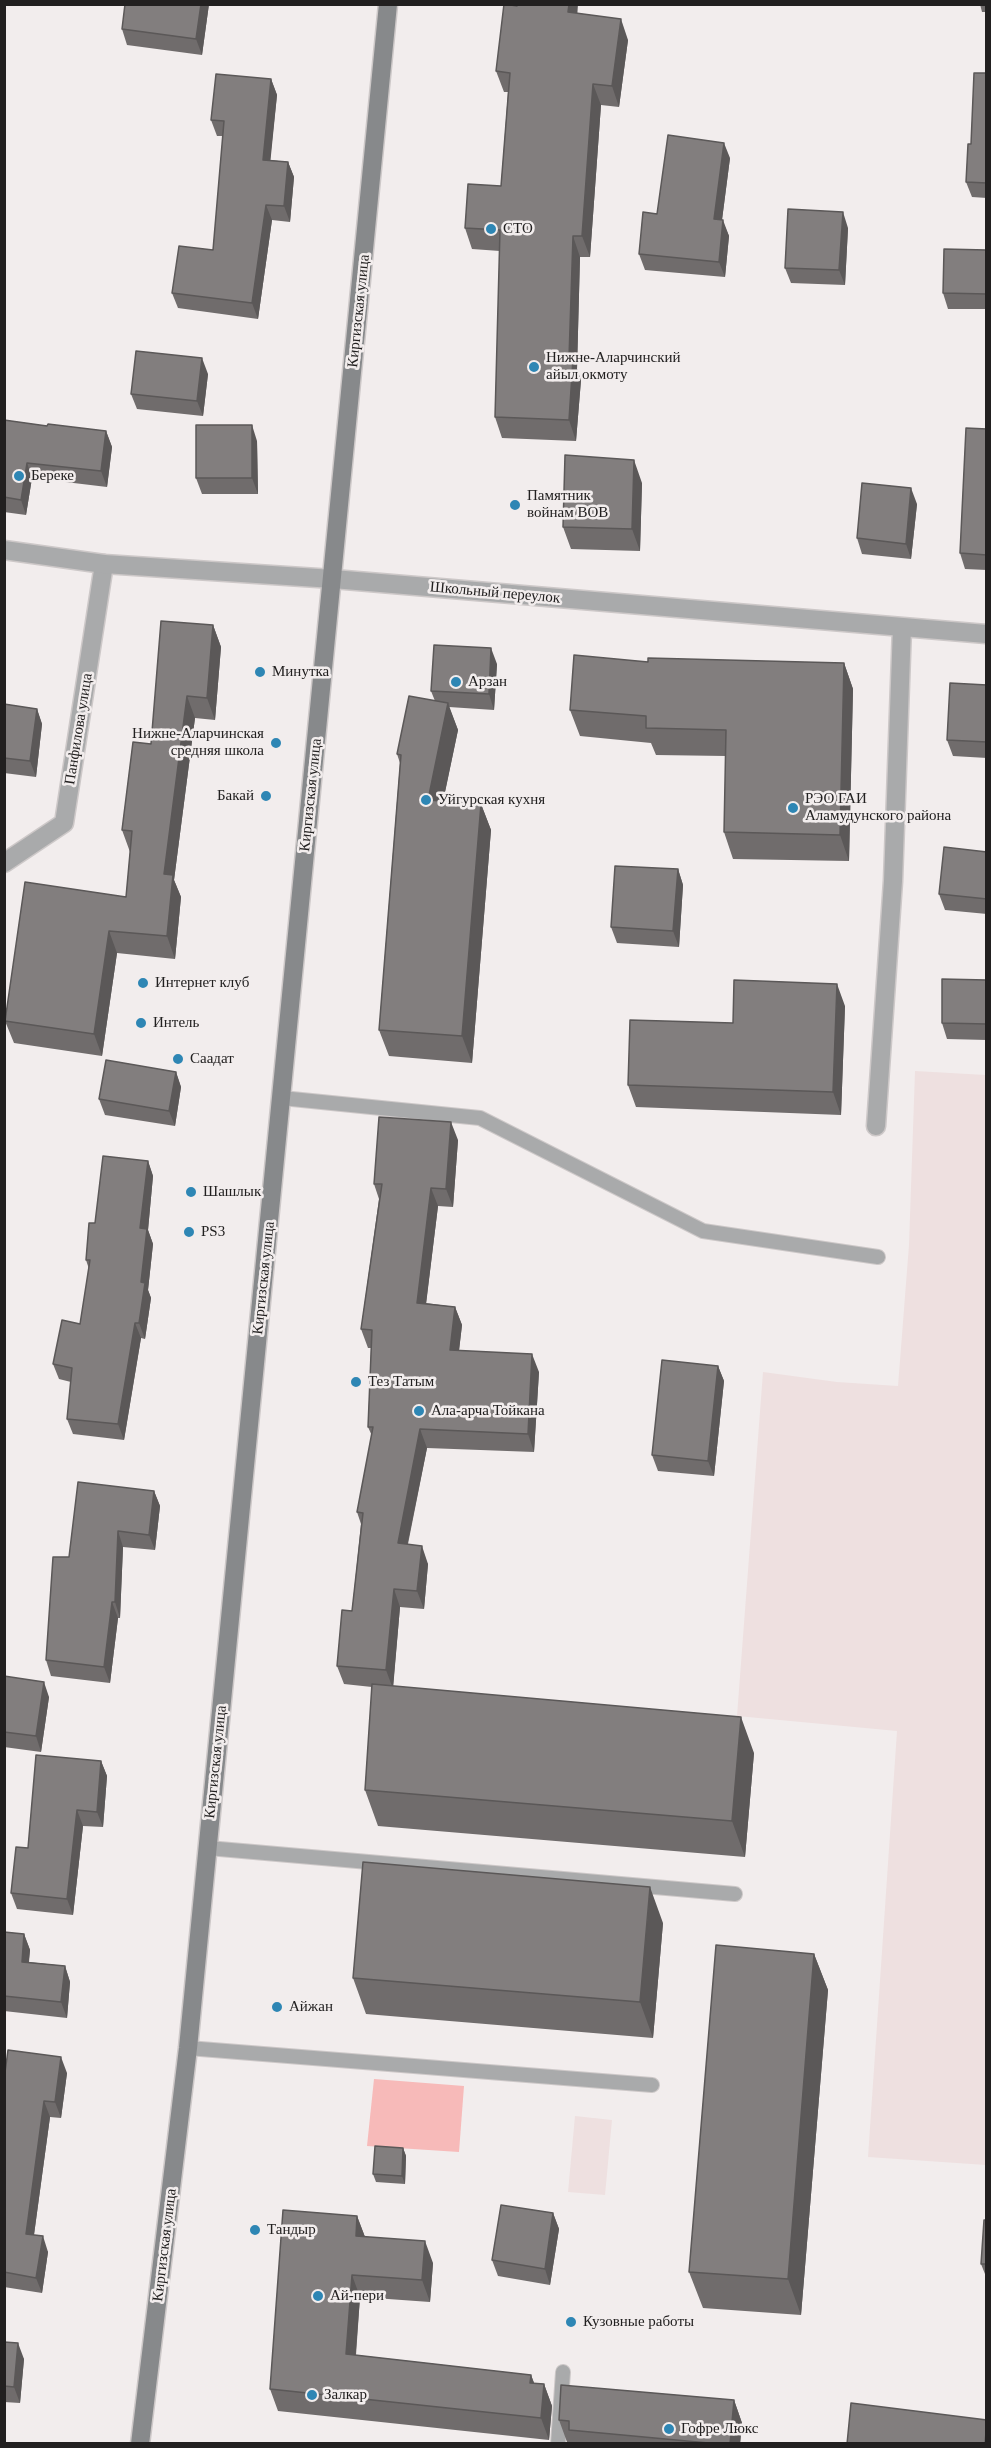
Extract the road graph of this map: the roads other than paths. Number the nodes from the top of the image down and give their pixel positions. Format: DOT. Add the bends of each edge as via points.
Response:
graph roads {
  1 [pos="388,4"];
  2 [pos="4,550"];
  3 [pos="104,564"];
  4 [pos="333,579"];
  5 [pos="902,627"];
  6 [pos="987,634"];
  7 [pos="4,863"];
  8 [pos="282,1098"];
  9 [pos="876,1126"];
  10 [pos="878,1257"];
  11 [pos="208,1848"];
  12 [pos="735,1894"];
  13 [pos="188,2048"];
  14 [pos="652,2085"];
  15 [pos="563,2372"];
  16 [pos="140,2444"];
  17 [pos="558,2444"];
  1 -- 4 [label="main road, Киргизская улица"];
  2 -- 3 [label="street, Школьный переулок"];
  3 -- 4 [label="street, Школьный переулок"];
  3 -- 7 [label="street, Панфилова улица" via="64,823"];
  4 -- 5 [label="street, Школьный переулок"];
  4 -- 8 [label="main road, Киргизская улица"];
  5 -- 6 [label="street, Школьный переулок"];
  5 -- 9 [label="street" via="892,881"];
  8 -- 10 [label="lane" via="480,1118 703,1231"];
  8 -- 11 [label="main road, Киргизская улица"];
  11 -- 12 [label="lane"];
  11 -- 13 [label="main road, Киргизская улица"];
  13 -- 14 [label="lane"];
  13 -- 16 [label="main road, Киргизская улица"];
  15 -- 17 [label="lane"];
}
